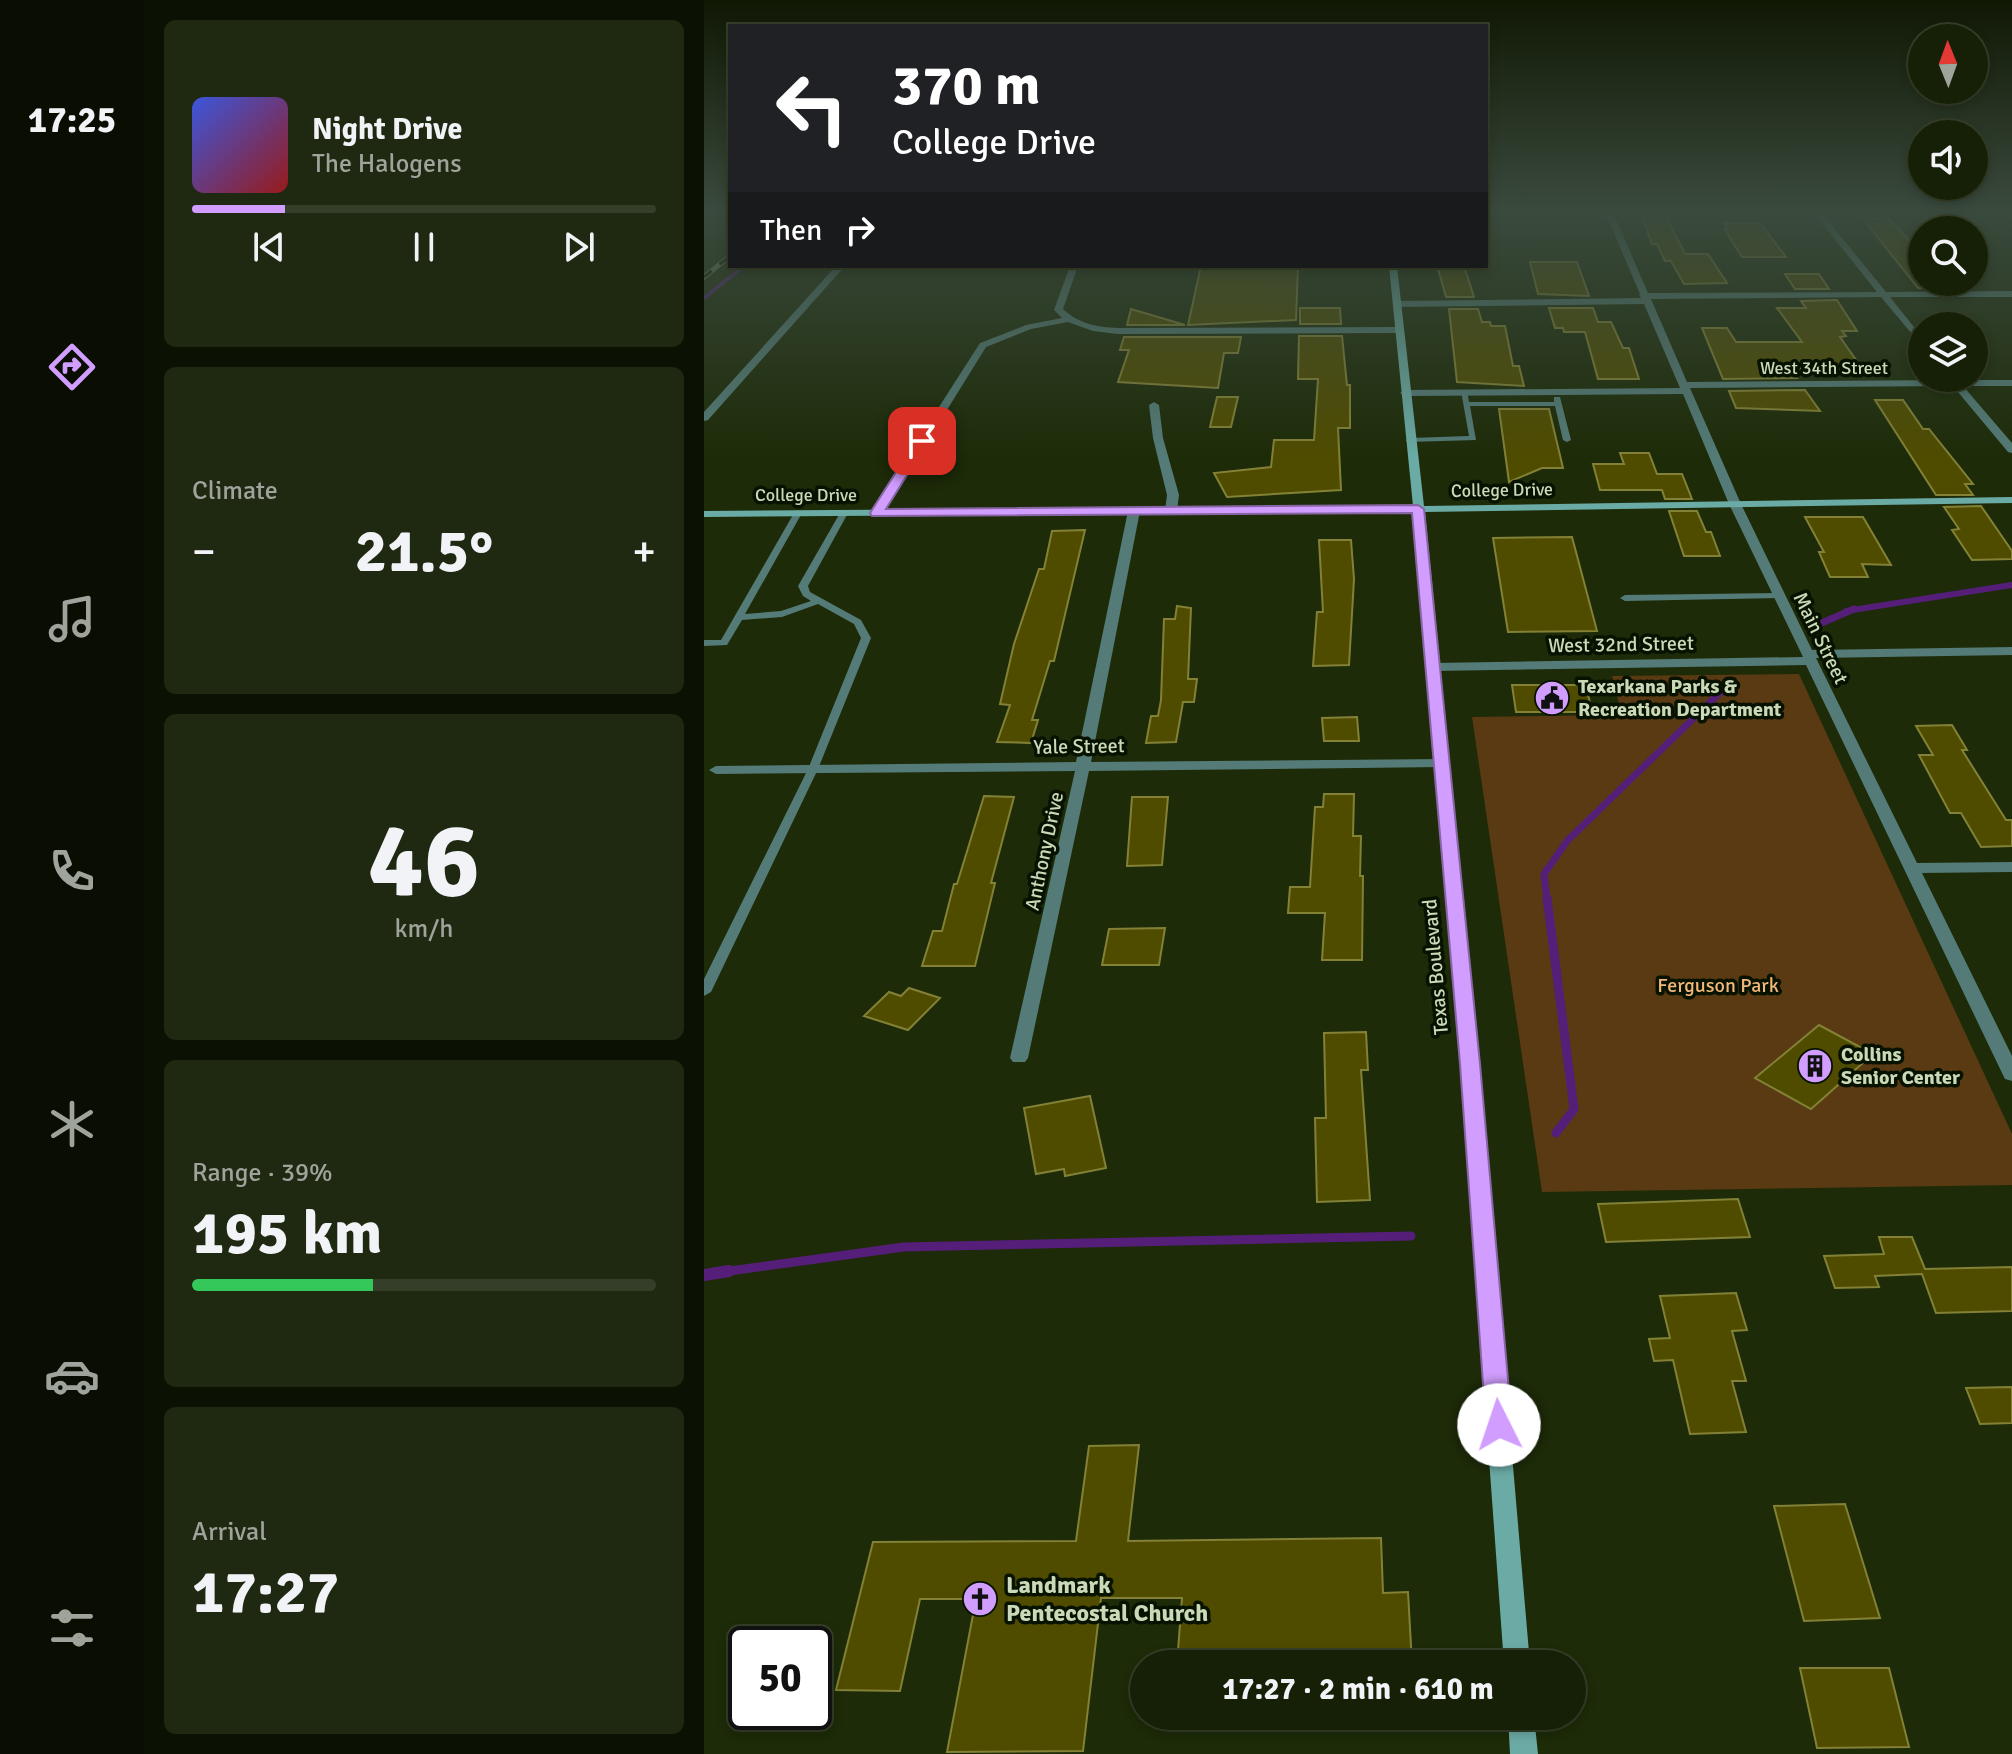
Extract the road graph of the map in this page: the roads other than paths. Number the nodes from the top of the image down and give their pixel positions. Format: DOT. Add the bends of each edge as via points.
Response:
graph roads {
  1 [pos="816,294"];
  2 [pos="1064,294"];
  3 [pos="1396,294"];
  4 [pos="1642,294"];
  5 [pos="2012,294"];
  6 [pos="1883,295"];
  7 [pos="1644,299"];
  8 [pos="1397,304"];
  9 [pos="1067,320"];
  10 [pos="1908,326"];
  11 [pos="1398,330"];
  12 [pos="1908,382"];
  13 [pos="1988,382"];
  14 [pos="2012,383"];
  15 [pos="1685,388"];
  16 [pos="1555,392"];
  17 [pos="1962,392"];
  18 [pos="1405,393"];
  19 [pos="1465,398"];
  20 [pos="1558,404"];
  21 [pos="1154,405"];
  22 [pos="704,418"];
  23 [pos="1410,440"];
  24 [pos="1567,440"];
  25 [pos="2012,450"];
  26 [pos="2012,500"];
  27 [pos="1735,504"];
  28 [pos="1418,509"];
  29 [pos="1134,511"];
  30 [pos="1171,511"];
  31 [pos="798,513"];
  32 [pos="844,513"];
  33 [pos="877,513"];
  34 [pos="704,514"];
  35 [pos="1779,596"];
  36 [pos="1625,598"];
  37 [pos="819,601"];
  38 [pos="739,617"];
  39 [pos="704,643"];
  40 [pos="2012,651"];
  41 [pos="1807,658"];
  42 [pos="1433,667"];
  43 [pos="1443,763"];
  44 [pos="1083,766"];
  45 [pos="813,769"];
  46 [pos="716,770"];
  47 [pos="2012,867"];
  48 [pos="1911,868"];
  49 [pos="704,992"];
  50 [pos="1019,1058"];
  51 [pos="2012,1075"];
  52 [pos="1516,1650"];
  53 [pos="1522,1730"];
  54 [pos="1524,1754"];
  1 -- 22 [label="street"];
  2 -- 9 [label="street" via="1058,310"];
  3 -- 8 [label="main road, Texas Boulevard"];
  4 -- 7 [label="street, Main Street"];
  5 -- 6 [label="street"];
  6 -- 7 [label="street"];
  6 -- 10 [label="street"];
  7 -- 8 [label="street"];
  7 -- 15 [label="street, Main Street"];
  8 -- 11 [label="main road, Texas Boulevard"];
  9 -- 11 [label="street" via="1085,328 1118,331"];
  9 -- 33 [label="street" via="1004,334 983,345"];
  11 -- 18 [label="main road, Texas Boulevard"];
  12 -- 15 [label="street, West 34th Street"];
  13 -- 14 [label="street, West 34th Street"];
  15 -- 16 [label="street, West 34th Street"];
  15 -- 27 [label="street, Main Street"];
  16 -- 19 [label="street, West 34th Street"];
  16 -- 20 [label="lane"];
  17 -- 25 [label="street"];
  18 -- 19 [label="street, West 34th Street"];
  18 -- 23 [label="main road, Texas Boulevard"];
  19 -- 20 [label="lane"];
  19 -- 23 [label="lane" via="1473,438"];
  20 -- 24 [label="lane"];
  21 -- 30 [label="street" via="1173,495"];
  23 -- 28 [label="main road, Texas Boulevard"];
  26 -- 27 [label="main road, College Drive"];
  27 -- 28 [label="main road, College Drive"];
  27 -- 35 [label="street, Main Street"];
  28 -- 30 [label="main road, College Drive"];
  28 -- 42 [label="main road, Texas Boulevard"];
  29 -- 30 [label="main road, College Drive"];
  29 -- 33 [label="main road, College Drive"];
  29 -- 44 [label="street, Anthony Drive"];
  31 -- 32 [label="main road, College Drive"];
  31 -- 34 [label="main road, College Drive"];
  31 -- 38 [label="lane"];
  32 -- 33 [label="main road, College Drive"];
  32 -- 37 [label="lane" via="803,586"];
  35 -- 36 [label="lane"];
  35 -- 41 [label="street, Main Street"];
  37 -- 38 [label="lane" via="782,614"];
  37 -- 45 [label="lane" via="858,622 866,638"];
  38 -- 39 [label="lane" via="724,643"];
  40 -- 41 [label="street, West 32nd Street"];
  41 -- 42 [label="street, West 32nd Street"];
  41 -- 48 [label="street, Main Street"];
  42 -- 43 [label="main road, Texas Boulevard"];
  43 -- 44 [label="street, Yale Street"];
  43 -- 52 [label="main road, Texas Boulevard"];
  44 -- 45 [label="street, Yale Street"];
  44 -- 50 [label="street, Anthony Drive"];
  45 -- 46 [label="street, Yale Street"];
  45 -- 49 [label="lane"];
  47 -- 48 [label="street"];
  48 -- 51 [label="street, Main Street"];
  53 -- 54 [label="main road"];
}
